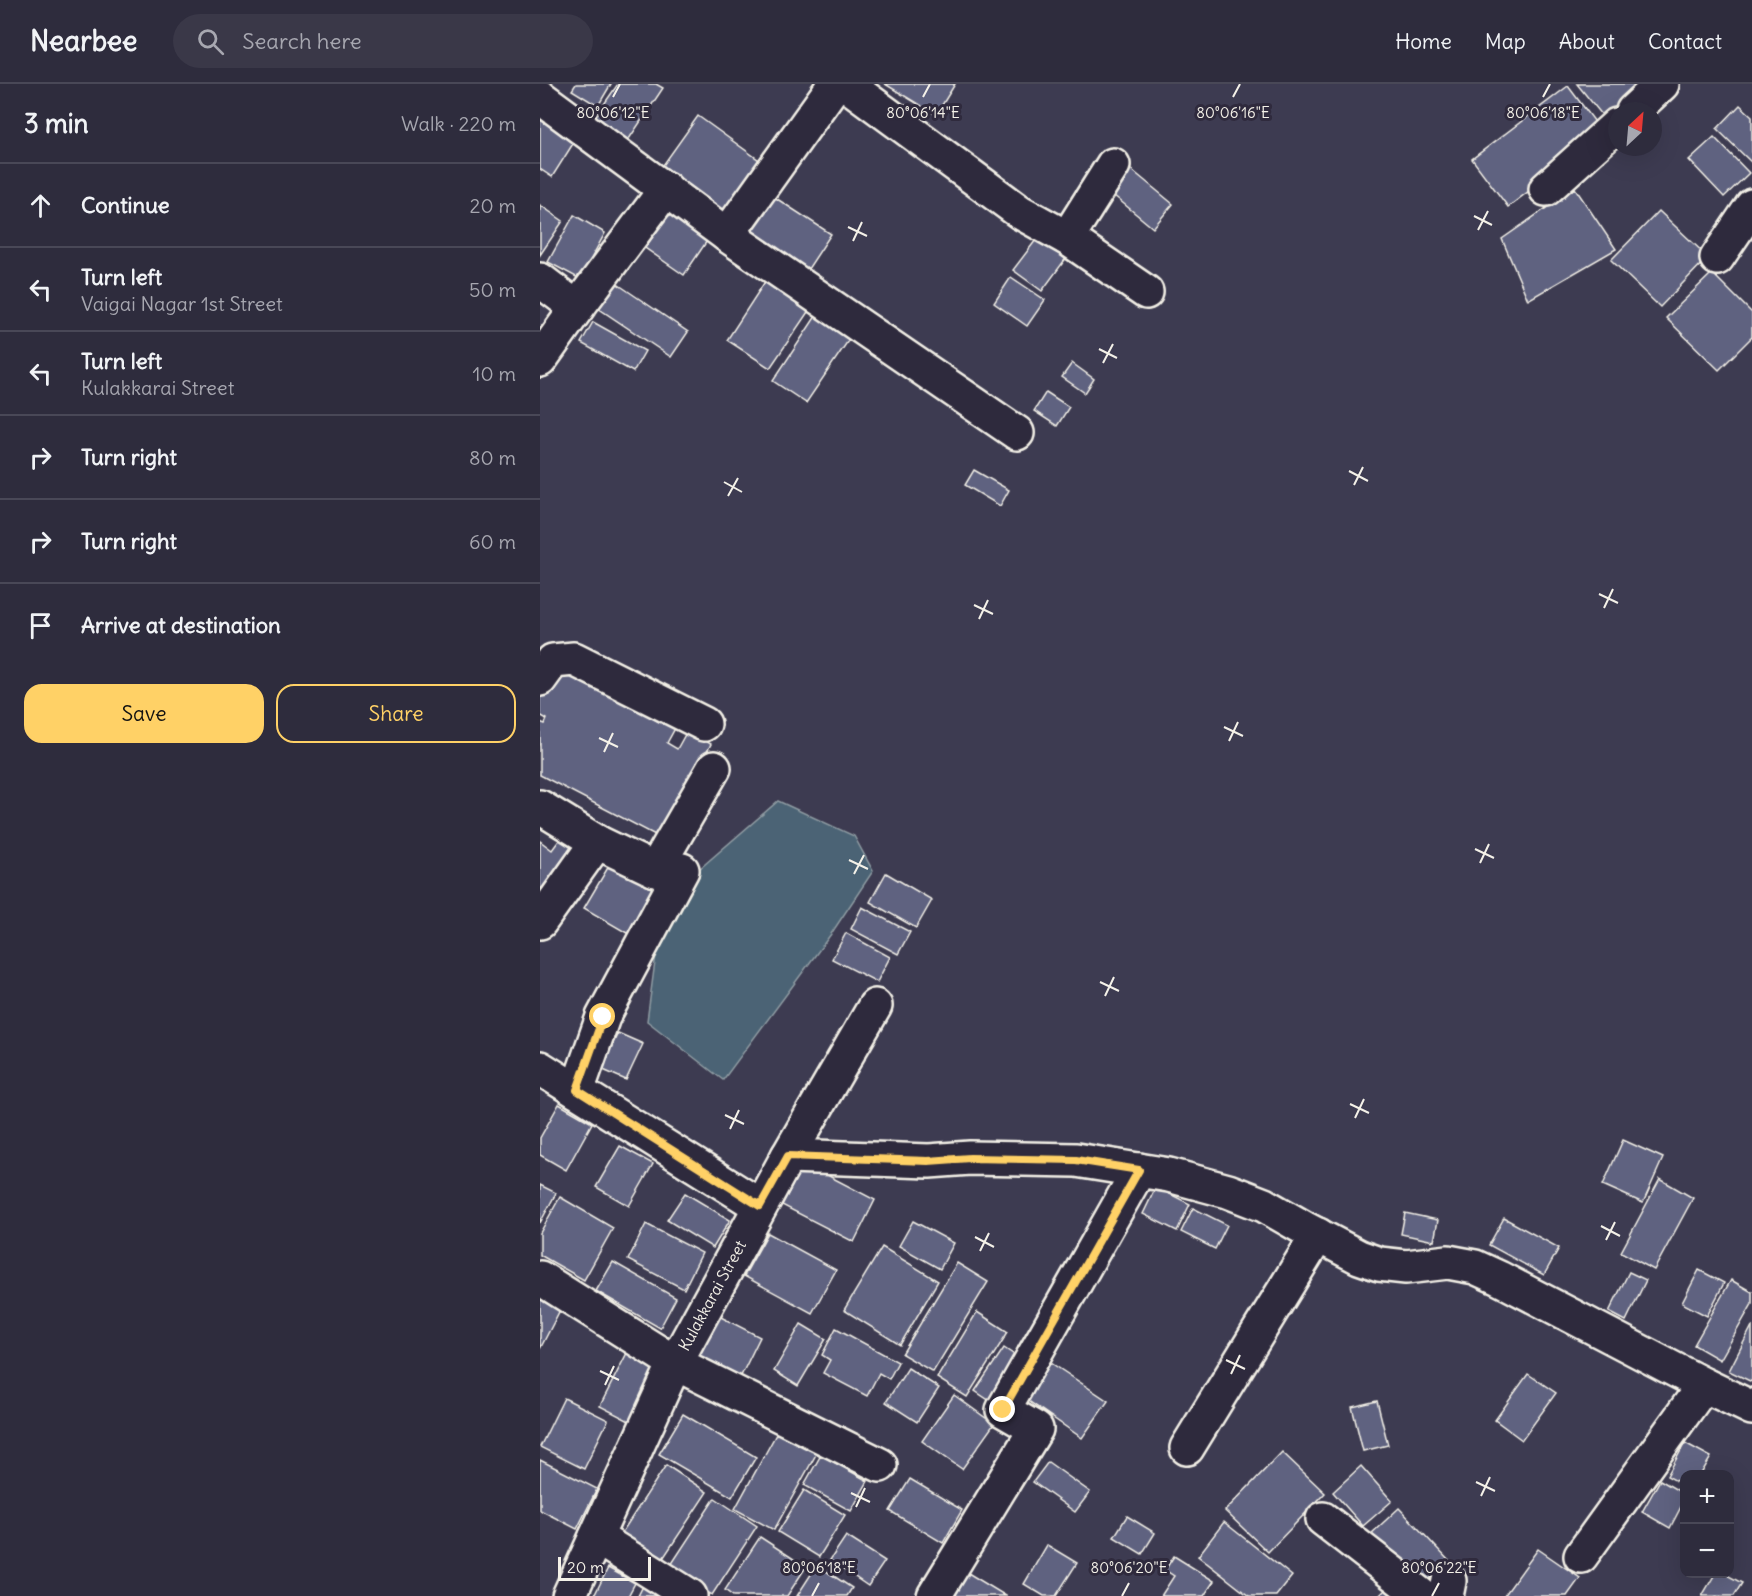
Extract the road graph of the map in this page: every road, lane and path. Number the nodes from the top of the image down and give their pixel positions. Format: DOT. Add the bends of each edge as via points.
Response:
graph roads {
  1 [pos="835,84"];
  2 [pos="846,84"];
  3 [pos="1662,84"];
  4 [pos="540,97"];
  5 [pos="1643,102"];
  6 [pos="1608,133"];
  7 [pos="1113,165"];
  8 [pos="666,189"];
  9 [pos="1546,189"];
  10 [pos="1752,206"];
  11 [pos="727,235"];
  12 [pos="1067,238"];
  13 [pos="1717,258"];
  14 [pos="540,280"];
  15 [pos="1146,292"];
  16 [pos="577,308"];
  17 [pos="540,360"];
  18 [pos="1017,433"];
  19 [pos="540,679"];
  20 [pos="704,724"];
  21 [pos="714,768"];
  22 [pos="540,807"];
  23 [pos="597,842"];
  24 [pos="682,870"];
  25 [pos="540,922"];
  26 [pos="876,1006"];
  27 [pos="540,1068"];
  28 [pos="577,1090"];
  29 [pos="788,1156"];
  30 [pos="1139,1170"];
  31 [pos="760,1206"];
  32 [pos="1318,1235"];
  33 [pos="540,1278"];
  34 [pos="675,1363"];
  35 [pos="1704,1385"];
  36 [pos="1752,1408"];
  37 [pos="1187,1448"];
  38 [pos="880,1465"];
  39 [pos="1323,1519"];
  40 [pos="596,1537"];
  41 [pos="1581,1556"];
  42 [pos="1439,1591"];
  43 [pos="569,1596"];
  44 [pos="690,1596"];
  45 [pos="934,1596"];
  1 -- 11 [label="street"];
  2 -- 12 [label="street" via="1020,212"];
  3 -- 5 [label="street"];
  4 -- 8 [label="street"];
  6 -- 9 [label="street"];
  7 -- 12 [label="street"];
  8 -- 11 [label="street"];
  8 -- 16 [label="street"];
  10 -- 13 [label="street"];
  11 -- 18 [label="street"];
  12 -- 15 [label="street"];
  14 -- 16 [label="street"];
  16 -- 17 [label="street"];
  19 -- 20 [label="street" via="553,661 574,659"];
  21 -- 23 [label="street" via="655,870"];
  22 -- 23 [label="street"];
  23 -- 25 [label="street"];
  24 -- 28 [label="street" via="603,1017"];
  26 -- 29 [label="street, Kulakkarai Street"];
  27 -- 28 [label="street"];
  28 -- 31 [label="street"];
  29 -- 30 [label="street" via="928,1161 1076,1160"];
  29 -- 31 [label="street, Kulakkarai Street"];
  30 -- 32 [label="street" via="1228,1191 1264,1205"];
  30 -- 45 [label="street" via="1003,1410 1036,1430"];
  31 -- 34 [label="street, Kulakkarai Street"];
  32 -- 35 [label="street" via="1379,1264 1406,1267 1448,1262 1475,1267"];
  32 -- 37 [label="street"];
  33 -- 34 [label="street"];
  34 -- 38 [label="street"];
  34 -- 40 [label="street, Kulakkarai Street"];
  35 -- 36 [label="street"];
  35 -- 41 [label="street"];
  39 -- 42 [label="street"];
  40 -- 43 [label="street, Kulakkarai Street"];
  40 -- 44 [label="street"];
}
